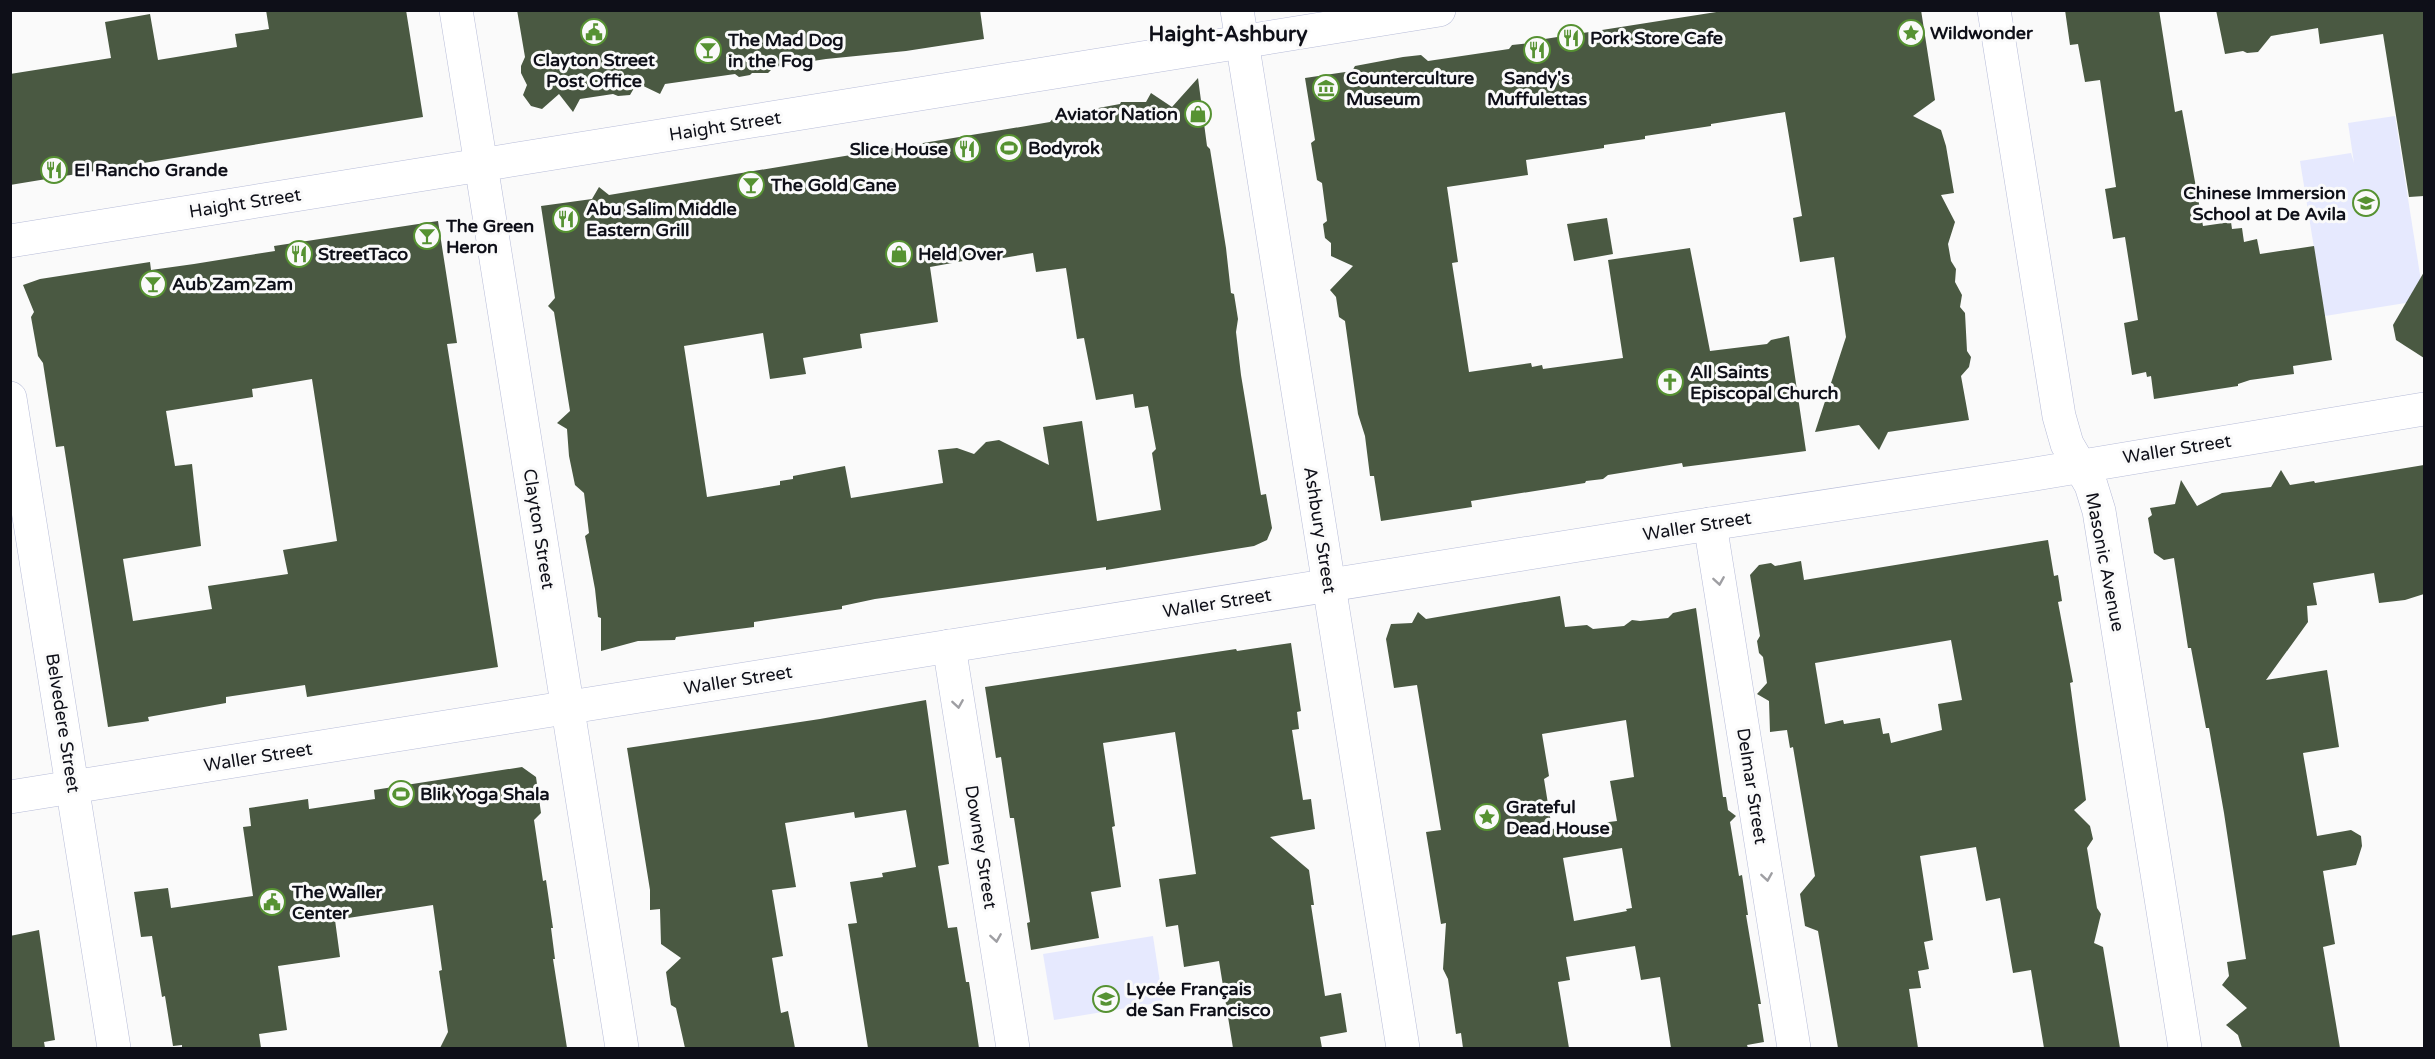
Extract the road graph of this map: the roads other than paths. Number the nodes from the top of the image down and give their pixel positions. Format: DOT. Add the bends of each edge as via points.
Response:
graph roads {
  1 [pos="456,10"];
  2 [pos="1237,10"];
  3 [pos="1439,10"];
  4 [pos="1994,10"];
  5 [pos="1242,42"];
  6 [pos="481,165"];
  7 [pos="10,241"];
  8 [pos="10,398"];
  9 [pos="2424,409"];
  10 [pos="2080,465"];
  11 [pos="1710,524"];
  12 [pos="1329,585"];
  13 [pos="949,646"];
  14 [pos="567,708"];
  15 [pos="73,787"];
  16 [pos="10,797"];
  17 [pos="114,1048"];
  18 [pos="622,1048"];
  19 [pos="1013,1048"];
  20 [pos="1403,1048"];
  21 [pos="1794,1048"];
  22 [pos="2185,1048"];
  1 -- 6 [label="street, Clayton Street"];
  2 -- 5 [label="street, Ashbury Street"];
  3 -- 5 [label="street, Haight Street"];
  4 -- 10 [label="street, Masonic Avenue" via="2059,416 2067,444"];
  5 -- 6 [label="street, Haight Street"];
  5 -- 12 [label="street, Ashbury Street"];
  6 -- 7 [label="street, Haight Street"];
  6 -- 14 [label="street, Clayton Street"];
  8 -- 15 [label="street, Belvedere Street"];
  9 -- 10 [label="street, Waller Street"];
  10 -- 11 [label="street, Waller Street"];
  10 -- 22 [label="street, Masonic Avenue" via="2099,511"];
  11 -- 12 [label="street, Waller Street"];
  11 -- 21 [label="street, Delmar Street, one-way"];
  12 -- 13 [label="street, Waller Street"];
  12 -- 20 [label="street, Ashbury Street"];
  13 -- 14 [label="street, Waller Street"];
  13 -- 19 [label="street, Downey Street, one-way"];
  14 -- 15 [label="street, Waller Street"];
  14 -- 18 [label="street, Clayton Street"];
  15 -- 16 [label="street, Waller Street"];
  15 -- 17 [label="street, Belvedere Street"];
}
